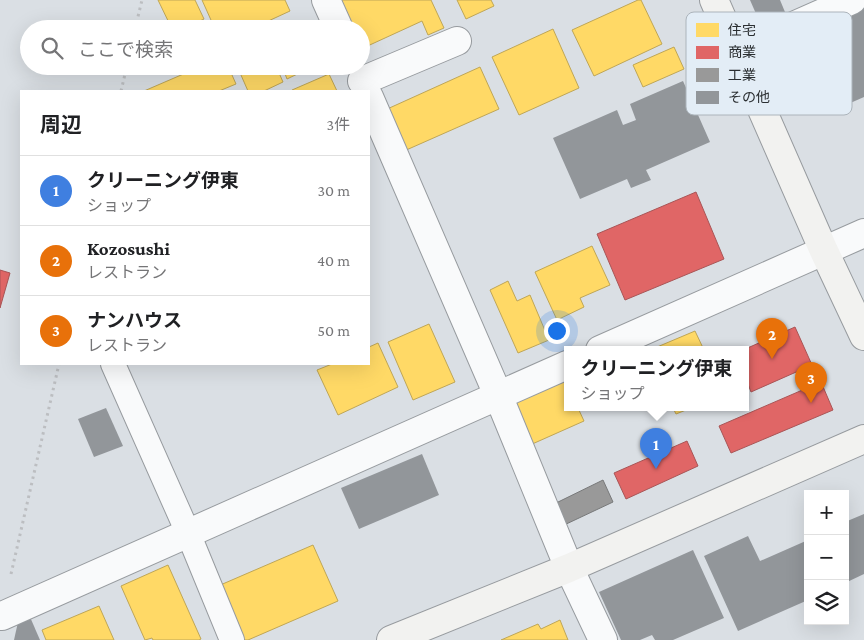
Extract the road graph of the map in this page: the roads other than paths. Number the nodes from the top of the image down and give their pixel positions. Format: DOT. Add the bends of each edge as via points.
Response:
graph roads {
  1 [pos="326,0"];
  2 [pos="714,0"];
  3 [pos="852,0"];
  4 [pos="719,12"];
  5 [pos="825,12"];
  6 [pos="335,20"];
  7 [pos="457,41"];
  8 [pos="363,84"];
  9 [pos="370,100"];
  10 [pos="765,115"];
  11 [pos="864,233"];
  12 [pos="824,251"];
  13 [pos="864,336"];
  14 [pos="609,346"];
  15 [pos="113,365"];
  16 [pos="564,366"];
  17 [pos="498,396"];
  18 [pos="864,439"];
  19 [pos="188,533"];
  20 [pos="569,568"];
  21 [pos="2,616"];
  22 [pos="232,640"];
  23 [pos="391,640"];
  24 [pos="603,640"];
  1 -- 6 [label="street"];
  2 -- 4 [label="street"];
  3 -- 5 [label="street"];
  7 -- 8 [label="street"];
  9 -- 17 [label="street"];
  10 -- 12 [label="street"];
  11 -- 12 [label="street"];
  12 -- 13 [label="street"];
  12 -- 14 [label="street"];
  15 -- 19 [label="lane"];
  16 -- 17 [label="street"];
  17 -- 19 [label="street"];
  17 -- 20 [label="street"];
  18 -- 20 [label="street"];
  19 -- 21 [label="street"];
  19 -- 22 [label="lane"];
  20 -- 23 [label="street"];
  20 -- 24 [label="street"];
}
